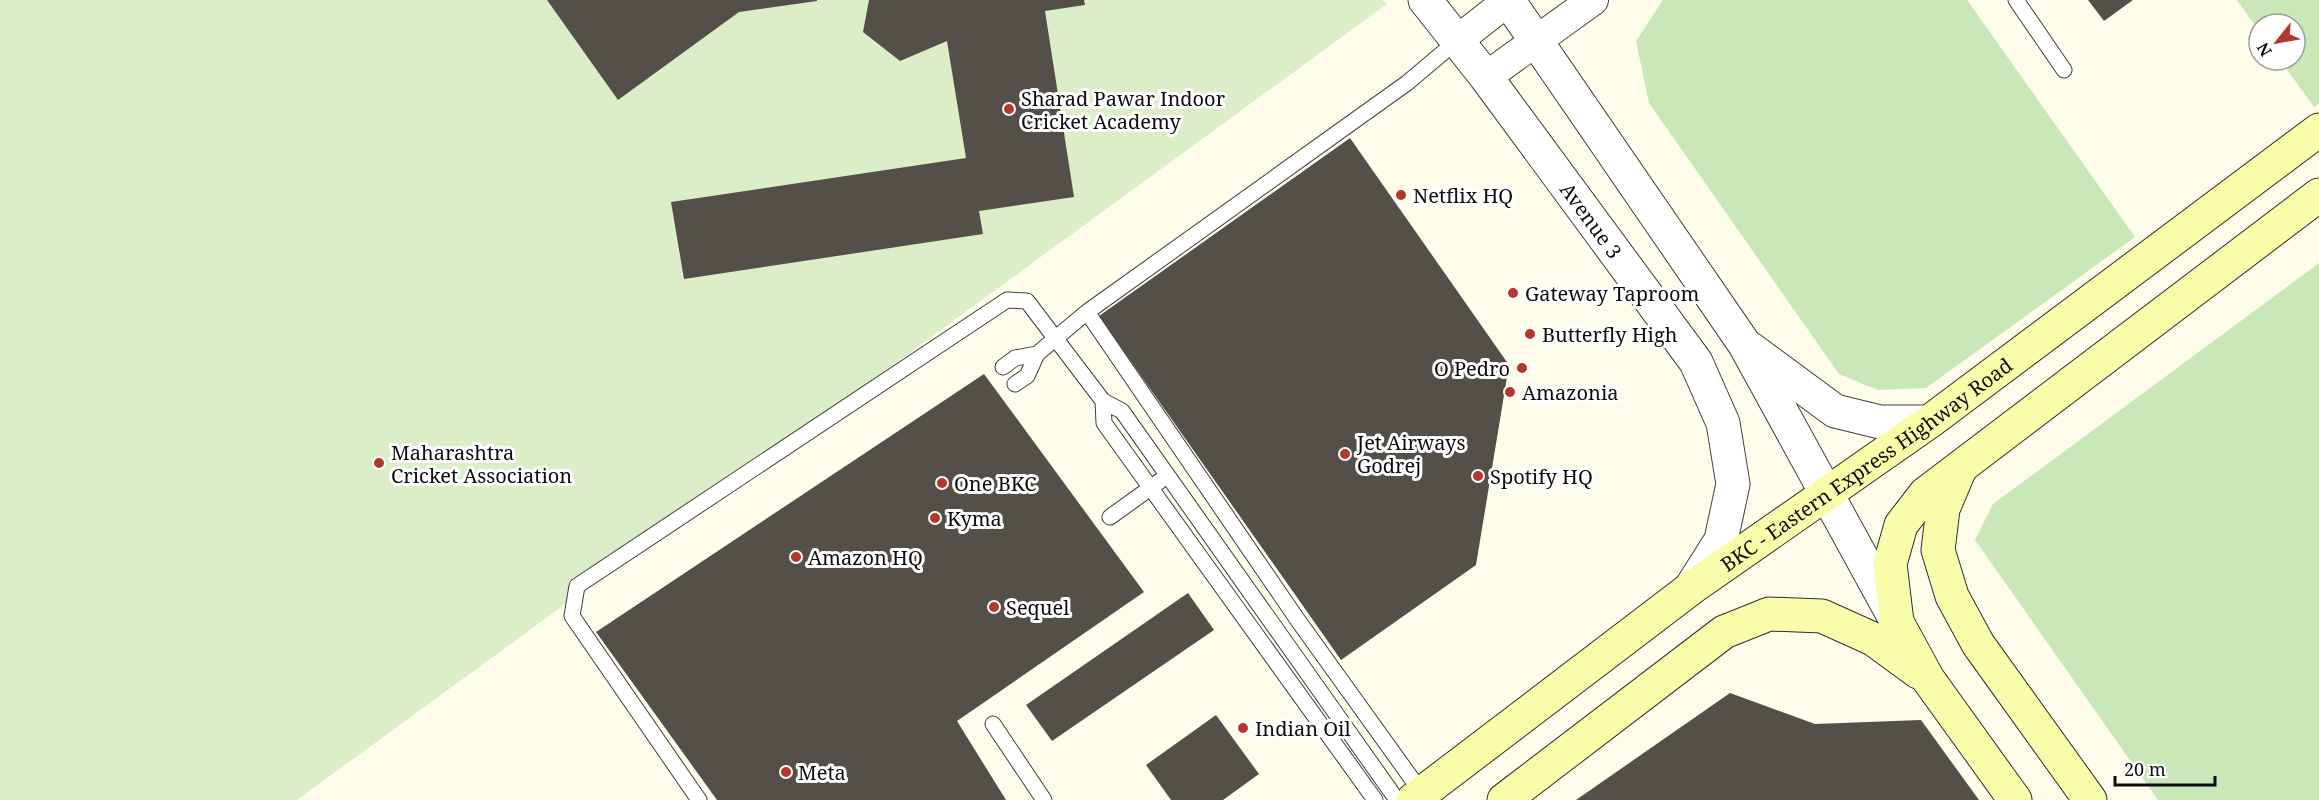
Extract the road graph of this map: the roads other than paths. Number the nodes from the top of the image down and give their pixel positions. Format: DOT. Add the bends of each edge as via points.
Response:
graph roads {
  1 [pos="1425,0"];
  2 [pos="1509,0"];
  3 [pos="1593,0"];
  4 [pos="2016,0"];
  5 [pos="1458,40"];
  6 [pos="1535,42"];
  7 [pos="2064,70"];
  8 [pos="1486,77"];
  9 [pos="2319,130"];
  10 [pos="2319,195"];
  11 [pos="1087,312"];
  12 [pos="1055,336"];
  13 [pos="1745,345"];
  14 [pos="1037,354"];
  15 [pos="1003,367"];
  16 [pos="1015,384"];
  17 [pos="1103,401"];
  18 [pos="1929,422"];
  19 [pos="1960,467"];
  20 [pos="1167,476"];
  21 [pos="1152,488"];
  22 [pos="1824,494"];
  23 [pos="1110,517"];
  24 [pos="1690,589"];
  25 [pos="1897,622"];
  26 [pos="1928,679"];
  27 [pos="993,724"];
  28 [pos="1411,798"];
  29 [pos="699,800"];
  30 [pos="1044,800"];
  31 [pos="1375,800"];
  32 [pos="1504,800"];
  33 [pos="2015,800"];
  34 [pos="2090,800"];
  1 -- 5 [label="street, Avenue 3"];
  2 -- 5 [label="street"];
  2 -- 6 [label="street"];
  3 -- 6 [label="street"];
  4 -- 7 [label="lane"];
  5 -- 8 [label="street, Avenue 3"];
  5 -- 11 [label="lane" via="1407,83"];
  6 -- 8 [label="street"];
  6 -- 13 [label="street"];
  8 -- 24 [label="street, Avenue 3" via="1696,362 1723,423 1733,484 1721,540"];
  9 -- 18 [label="main road, BKC - Eastern Express Highway Road"];
  10 -- 19 [label="main road"];
  11 -- 12 [label="lane"];
  11 -- 28 [label="lane" via="1301,616"];
  12 -- 14 [label="lane"];
  12 -- 17 [label="lane"];
  12 -- 29 [label="lane" via="1027,301 1007,300 577,586 572,616"];
  13 -- 18 [label="street" via="1835,411 1880,422"];
  13 -- 22 [label="street"];
  14 -- 15 [label="lane" via="1015,358"];
  14 -- 16 [label="lane" via="1027,376"];
  17 -- 20 [label="lane" via="1122,411"];
  17 -- 21 [label="lane" via="1104,423"];
  18 -- 22 [label="main road, BKC - Eastern Express Highway Road"];
  19 -- 25 [label="main road" via="1925,494 1901,525 1890,564"];
  19 -- 34 [label="main road" via="1943,509 1938,550 1952,596 1978,644"];
  20 -- 21 [label="lane"];
  20 -- 28 [label="lane"];
  21 -- 23 [label="lane"];
  21 -- 31 [label="lane"];
  22 -- 24 [label="main road, BKC - Eastern Express Highway Road"];
  22 -- 25 [label="street"];
  24 -- 28 [label="main road, BKC - Eastern Express Highway Road"];
  25 -- 26 [label="main road"];
  26 -- 32 [label="main road" via="1874,639 1822,616 1769,614 1724,632"];
  26 -- 33 [label="main road"];
  27 -- 30 [label="lane"];
}
